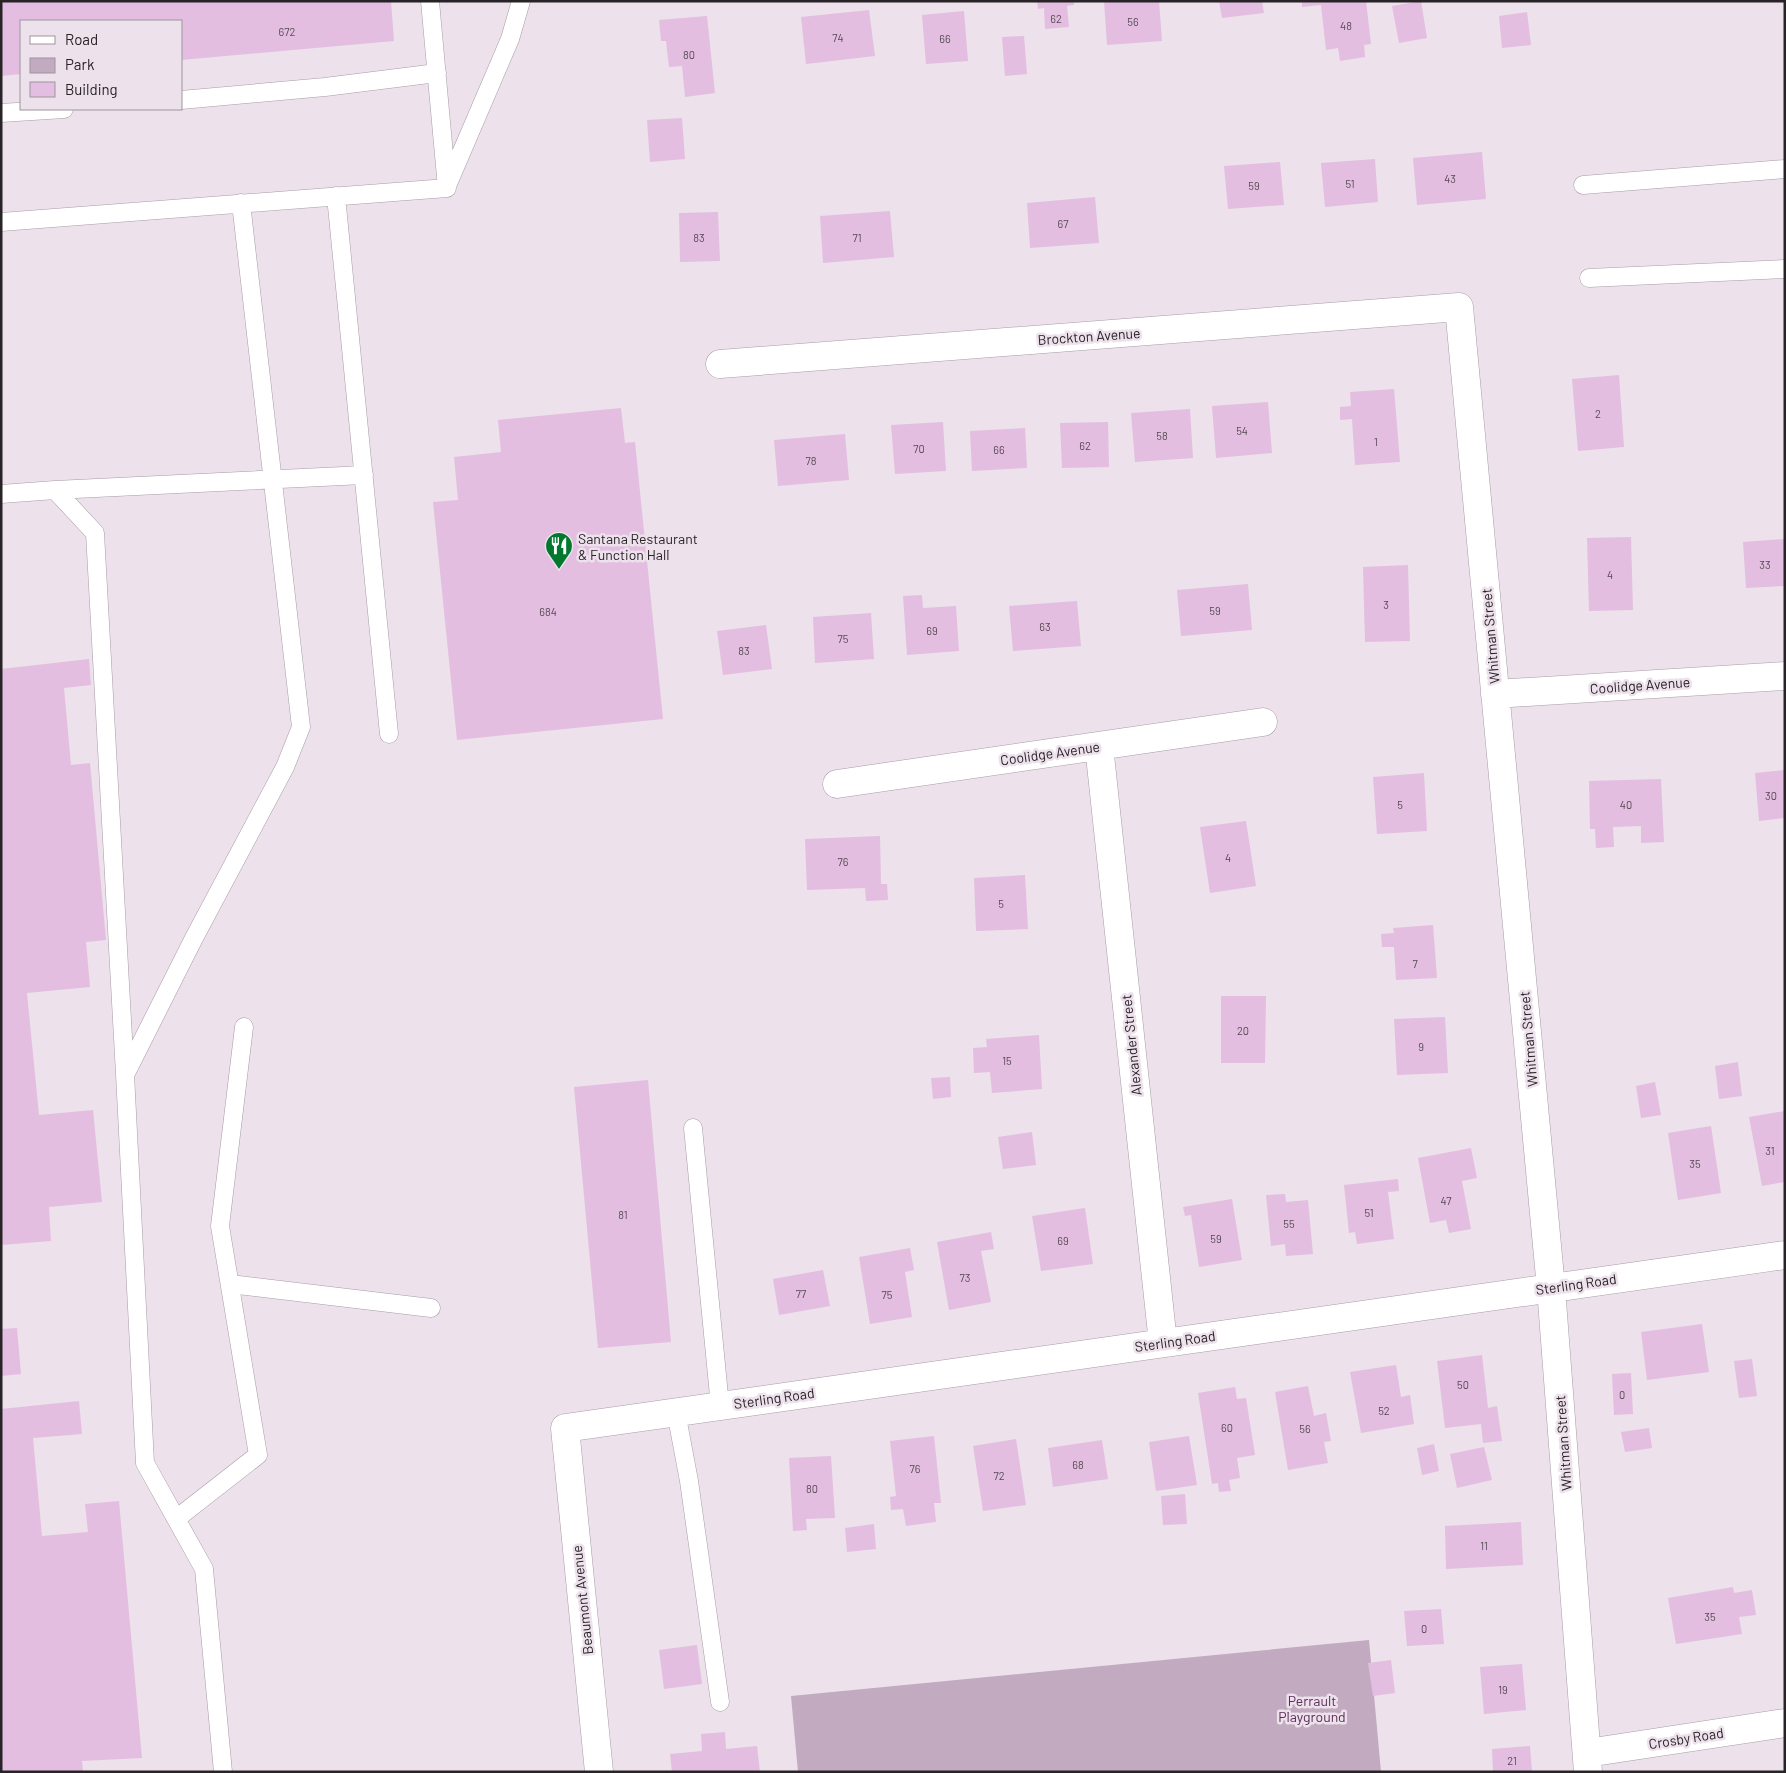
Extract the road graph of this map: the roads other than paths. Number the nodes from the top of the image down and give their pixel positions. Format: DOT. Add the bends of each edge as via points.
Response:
graph roads {
  1 [pos="430,1"];
  2 [pos="521,1"];
  3 [pos="436,73"];
  4 [pos="182,100"];
  5 [pos="48,110"];
  6 [pos="1,113"];
  7 [pos="1785,169"];
  8 [pos="1583,185"];
  9 [pos="447,188"];
  10 [pos="336,196"];
  11 [pos="241,203"];
  12 [pos="1,222"];
  13 [pos="1785,269"];
  14 [pos="1589,278"];
  15 [pos="1459,307"];
  16 [pos="720,364"];
  17 [pos="364,475"];
  18 [pos="273,479"];
  19 [pos="55,490"];
  20 [pos="1,494"];
  21 [pos="1785,676"];
  22 [pos="1495,694"];
  23 [pos="1263,722"];
  24 [pos="389,734"];
  25 [pos="1098,746"];
  26 [pos="837,784"];
  27 [pos="244,1027"];
  28 [pos="126,1074"];
  29 [pos="693,1128"];
  30 [pos="1785,1255"];
  31 [pos="230,1284"];
  32 [pos="1551,1288"];
  33 [pos="431,1308"];
  34 [pos="1163,1343"];
  35 [pos="720,1406"];
  36 [pos="676,1412"];
  37 [pos="565,1428"];
  38 [pos="176,1519"];
  39 [pos="720,1702"];
  40 [pos="1785,1723"];
  41 [pos="1588,1763"];
  42 [pos="224,1772"];
  43 [pos="599,1772"];
  1 -- 3 [label="lane"];
  2 -- 9 [label="lane" via="510,39"];
  3 -- 4 [label="lane"];
  3 -- 9 [label="lane"];
  5 -- 6 [label="lane"];
  7 -- 8 [label="lane"];
  9 -- 10 [label="lane"];
  10 -- 11 [label="lane"];
  10 -- 17 [label="lane"];
  11 -- 12 [label="lane"];
  11 -- 18 [label="lane"];
  13 -- 14 [label="lane"];
  15 -- 16 [label="street, Brockton Avenue"];
  15 -- 22 [label="street, Whitman Street"];
  17 -- 18 [label="lane"];
  17 -- 24 [label="lane"];
  18 -- 19 [label="lane"];
  18 -- 28 [label="lane" via="301,727 285,767"];
  19 -- 20 [label="lane"];
  19 -- 28 [label="lane" via="95,533"];
  21 -- 22 [label="street, Coolidge Avenue"];
  22 -- 32 [label="street, Whitman Street"];
  23 -- 25 [label="street, Coolidge Avenue"];
  25 -- 26 [label="street, Coolidge Avenue"];
  25 -- 34 [label="street, Alexander Street"];
  27 -- 31 [label="lane" via="220,1226"];
  28 -- 38 [label="lane" via="145,1463"];
  29 -- 35 [label="lane"];
  30 -- 32 [label="street, Sterling Road"];
  31 -- 33 [label="lane"];
  31 -- 38 [label="lane" via="258,1455"];
  32 -- 34 [label="street, Sterling Road"];
  32 -- 41 [label="street, Whitman Street"];
  34 -- 35 [label="street, Sterling Road"];
  35 -- 36 [label="street, Sterling Road"];
  36 -- 37 [label="street, Sterling Road"];
  36 -- 39 [label="lane" via="689,1481"];
  37 -- 43 [label="street, Beaumont Avenue"];
  38 -- 42 [label="lane" via="204,1570"];
  40 -- 41 [label="street, Crosby Road"];
}
